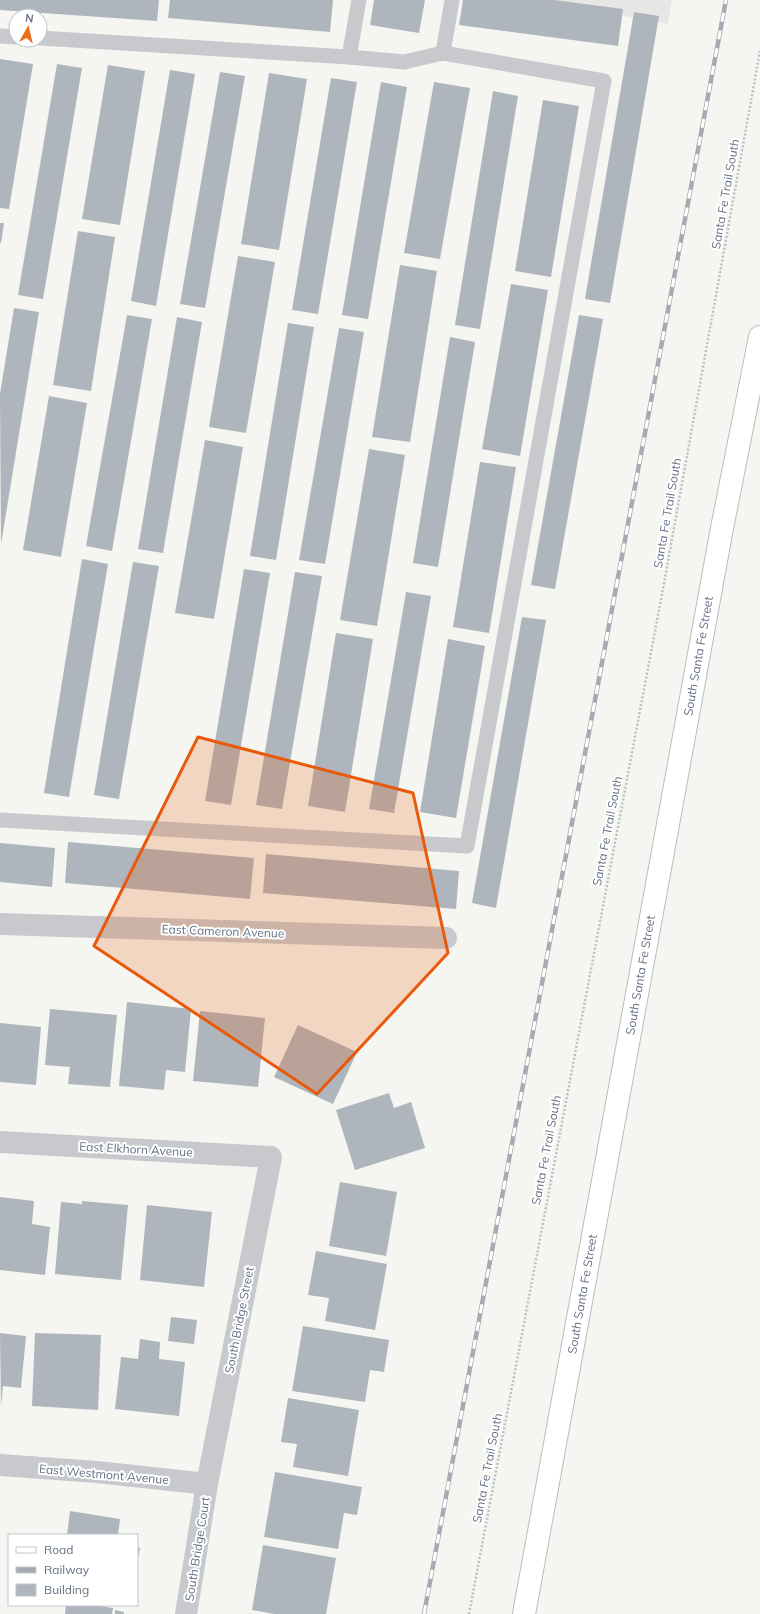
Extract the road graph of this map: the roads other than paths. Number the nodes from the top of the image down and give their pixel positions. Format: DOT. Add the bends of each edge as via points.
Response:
graph roads {
  1 [pos="359,0"];
  2 [pos="452,0"];
  3 [pos="48,38"];
  4 [pos="443,53"];
  5 [pos="350,57"];
  6 [pos="760,337"];
  7 [pos="0,820"];
  8 [pos="0,924"];
  9 [pos="446,938"];
  10 [pos="0,1142"];
  11 [pos="271,1157"];
  12 [pos="0,1465"];
  13 [pos="207,1484"];
  14 [pos="186,1614"];
  15 [pos="524,1614"];
  1 -- 5 [label="lane"];
  2 -- 4 [label="lane"];
  3 -- 5 [label="lane"];
  4 -- 5 [label="lane" via="404,62"];
  4 -- 7 [label="lane" via="604,81 467,846"];
  6 -- 15 [label="street, South Santa Fe Street" via="722,528"];
  8 -- 9 [label="street, East Cameron Avenue"];
  10 -- 11 [label="street, East Elkhorn Avenue"];
  11 -- 13 [label="street, South Bridge Street"];
  12 -- 13 [label="street, East Westmont Avenue"];
  13 -- 14 [label="street, South Bridge Court"];
}
